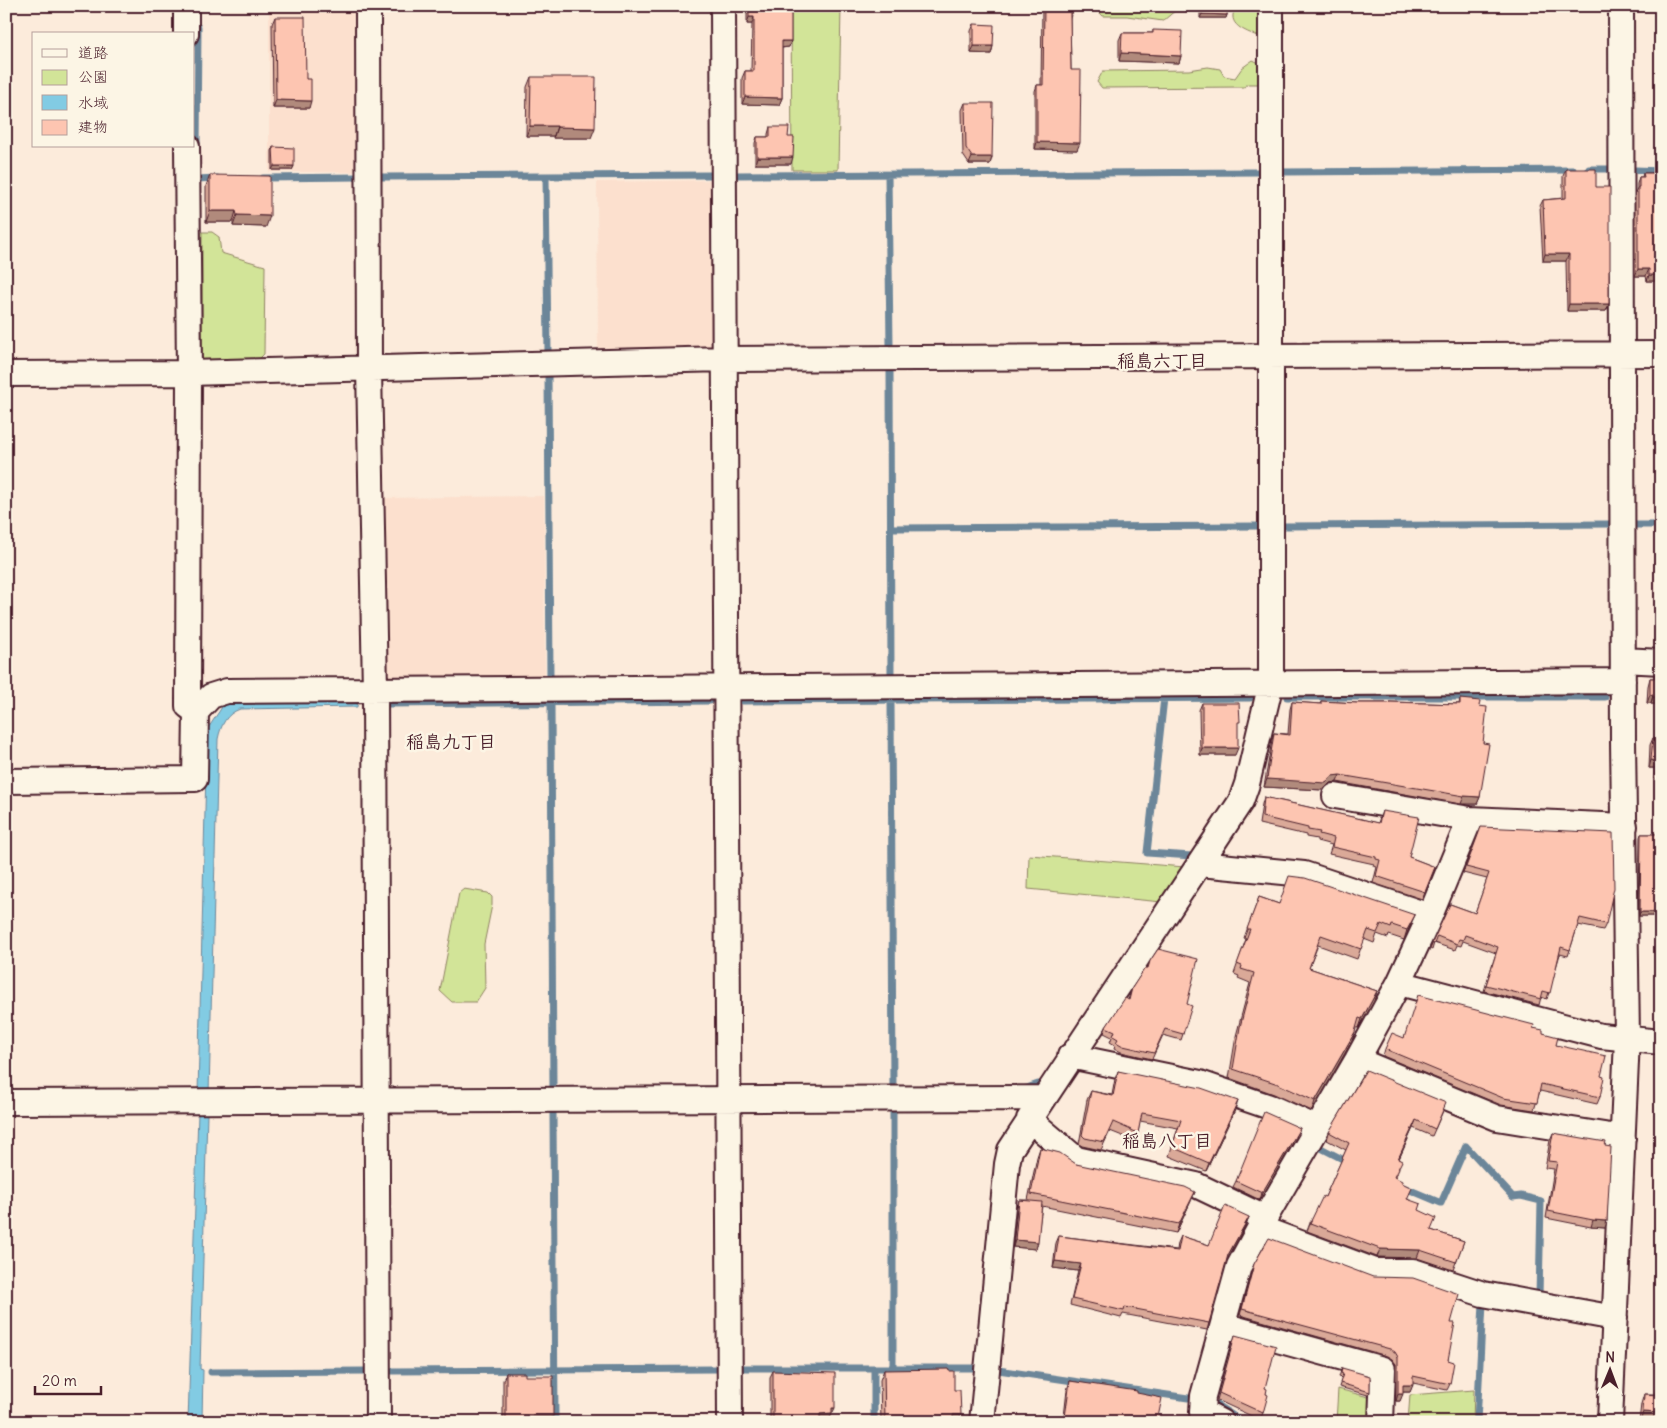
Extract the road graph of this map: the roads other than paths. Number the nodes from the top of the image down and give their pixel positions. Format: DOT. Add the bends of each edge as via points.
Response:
graph roads {
  1 [pos="186,6"];
  2 [pos="368,6"];
  3 [pos="722,6"];
  4 [pos="1272,6"];
  5 [pos="1620,6"];
  6 [pos="186,32"];
  7 [pos="187,148"];
  8 [pos="1622,354"];
  9 [pos="1661,354"];
  10 [pos="1271,356"];
  11 [pos="724,359"];
  12 [pos="369,368"];
  13 [pos="189,373"];
  14 [pos="6,374"];
  15 [pos="1661,662"];
  16 [pos="1623,671"];
  17 [pos="1271,683"];
  18 [pos="726,687"];
  19 [pos="375,690"];
  20 [pos="196,712"];
  21 [pos="6,781"];
  22 [pos="1335,796"];
  23 [pos="1470,819"];
  24 [pos="1625,826"];
  25 [pos="1200,864"];
  26 [pos="1430,916"];
  27 [pos="1399,983"];
  28 [pos="1627,1039"];
  29 [pos="1661,1042"];
  30 [pos="1070,1056"];
  31 [pos="1357,1060"];
  32 [pos="1043,1098"];
  33 [pos="728,1099"];
  34 [pos="376,1100"];
  35 [pos="6,1102"];
  36 [pos="1029,1119"];
  37 [pos="1317,1128"];
  38 [pos="1623,1138"];
  39 [pos="1262,1223"];
  40 [pos="1615,1318"];
  41 [pos="1222,1326"];
  42 [pos="378,1422"];
  43 [pos="730,1422"];
  44 [pos="982,1422"];
  45 [pos="1221,1422"];
  46 [pos="1381,1422"];
  47 [pos="1610,1422"];
  1 -- 6 [label="street"];
  2 -- 12 [label="street"];
  3 -- 11 [label="street"];
  4 -- 10 [label="street"];
  5 -- 8 [label="street"];
  7 -- 13 [label="street"];
  8 -- 9 [label="street"];
  8 -- 10 [label="street"];
  8 -- 16 [label="street"];
  10 -- 11 [label="street"];
  10 -- 17 [label="street"];
  11 -- 12 [label="street"];
  11 -- 18 [label="street"];
  12 -- 13 [label="street"];
  12 -- 19 [label="street"];
  13 -- 14 [label="street"];
  13 -- 20 [label="street" via="188,706"];
  15 -- 16 [label="street"];
  16 -- 17 [label="street"];
  16 -- 24 [label="street"];
  17 -- 18 [label="street"];
  17 -- 25 [label="street" via="1241,801"];
  18 -- 19 [label="street"];
  18 -- 33 [label="street"];
  19 -- 20 [label="street" via="227,691 211,696"];
  19 -- 34 [label="street"];
  20 -- 21 [label="street" via="195,779"];
  22 -- 23 [label="street"];
  23 -- 24 [label="street"];
  23 -- 26 [label="street"];
  24 -- 28 [label="street"];
  25 -- 26 [label="street" via="1304,874"];
  25 -- 30 [label="street"];
  26 -- 27 [label="street"];
  27 -- 28 [label="street" via="1601,1036"];
  27 -- 31 [label="street"];
  28 -- 29 [label="street"];
  28 -- 38 [label="street"];
  30 -- 32 [label="street"];
  30 -- 37 [label="street" via="1200,1083 1270,1107"];
  31 -- 37 [label="street"];
  31 -- 38 [label="street" via="1497,1118"];
  32 -- 33 [label="street"];
  32 -- 36 [label="street"];
  33 -- 34 [label="street"];
  33 -- 43 [label="street"];
  34 -- 35 [label="street"];
  34 -- 42 [label="street"];
  36 -- 39 [label="street" via="1076,1159 1196,1186"];
  36 -- 44 [label="street" via="1010,1150 1007,1164"];
  37 -- 39 [label="street"];
  38 -- 40 [label="street"];
  39 -- 40 [label="street" via="1375,1271 1413,1271 1483,1294"];
  39 -- 41 [label="street" via="1239,1266"];
  40 -- 47 [label="street"];
  41 -- 45 [label="street" via="1202,1396 1202,1412"];
  41 -- 46 [label="street" via="1383,1368"];
}
